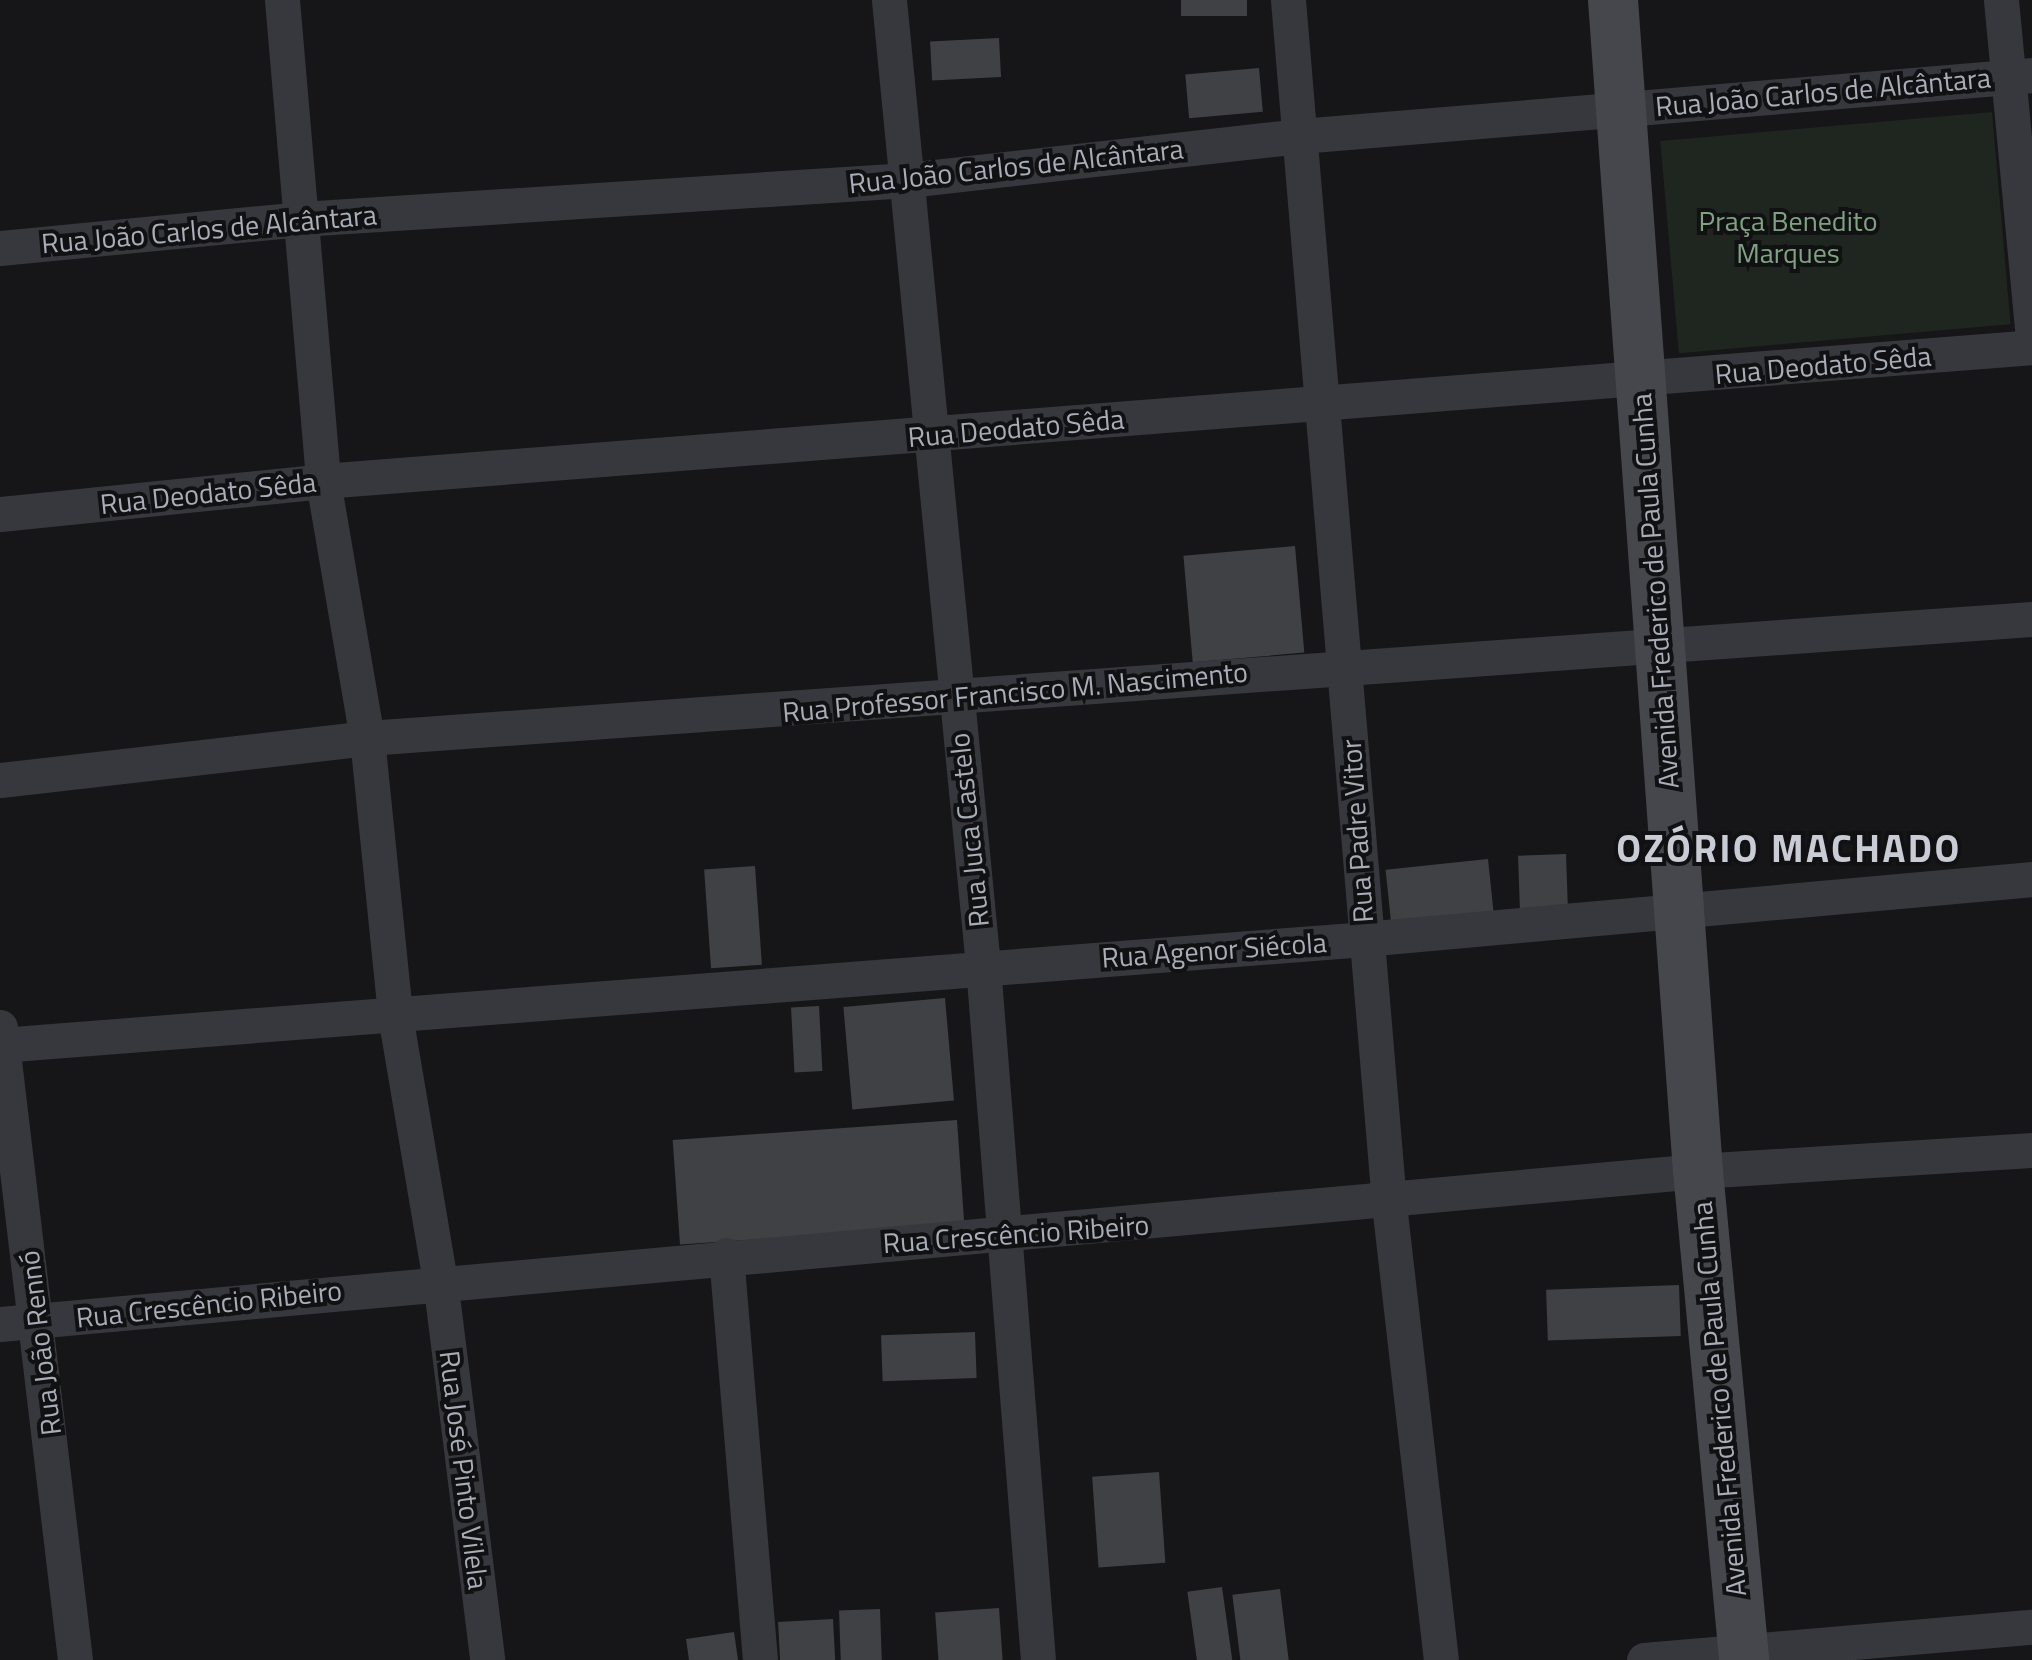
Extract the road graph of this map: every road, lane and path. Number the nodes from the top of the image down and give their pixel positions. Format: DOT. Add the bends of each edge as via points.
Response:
graph roads {
  1 [pos="282,0"];
  2 [pos="888,0"];
  3 [pos="1288,0"];
  4 [pos="1613,0"];
  5 [pos="2001,0"];
  6 [pos="2020,76"];
  7 [pos="1620,109"];
  8 [pos="1300,136"];
  9 [pos="908,180"];
  10 [pos="301,219"];
  11 [pos="0,248"];
  12 [pos="2032,330"];
  13 [pos="2032,347"];
  14 [pos="1638,381"];
  15 [pos="1326,401"];
  16 [pos="933,436"];
  17 [pos="323,481"];
  18 [pos="0,514"];
  19 [pos="2032,619"];
  20 [pos="1656,641"];
  21 [pos="1345,664"];
  22 [pos="955,700"];
  23 [pos="368,738"];
  24 [pos="0,780"];
  25 [pos="2032,879"];
  26 [pos="1681,912"];
  27 [pos="1364,939"];
  28 [pos="982,966"];
  29 [pos="395,1015"];
  30 [pos="0,1027"];
  31 [pos="1,1045"];
  32 [pos="2032,1150"];
  33 [pos="1698,1172"];
  34 [pos="1388,1204"];
  35 [pos="1000,1236"];
  36 [pos="726,1254"];
  37 [pos="440,1280"];
  38 [pos="40,1321"];
  39 [pos="0,1324"];
  40 [pos="2032,1628"];
  41 [pos="1743,1657"];
  42 [pos="75,1660"];
  43 [pos="488,1660"];
  44 [pos="760,1660"];
  45 [pos="1038,1660"];
  46 [pos="1441,1660"];
  47 [pos="1644,1660"];
  1 -- 10 [label="street, Rua José Pinto Vilela"];
  2 -- 9 [label="street, Rua Juca Castelo"];
  3 -- 8 [label="street, Rua Padre Vitor"];
  4 -- 7 [label="main road, Avenida Frederico de Paula Cunha"];
  5 -- 6 [label="street"];
  6 -- 7 [label="street, Rua João Carlos de Alcântara"];
  6 -- 12 [label="street"];
  7 -- 8 [label="street, Rua João Carlos de Alcântara"];
  7 -- 14 [label="main road, Avenida Frederico de Paula Cunha"];
  8 -- 9 [label="street, Rua João Carlos de Alcântara"];
  8 -- 15 [label="street, Rua Padre Vitor"];
  9 -- 10 [label="street, Rua João Carlos de Alcântara"];
  9 -- 16 [label="street, Rua Juca Castelo"];
  10 -- 11 [label="street, Rua João Carlos de Alcântara"];
  10 -- 17 [label="street, Rua José Pinto Vilela"];
  13 -- 14 [label="street, Rua Deodato Sêda"];
  14 -- 15 [label="street, Rua Deodato Sêda"];
  14 -- 20 [label="main road, Avenida Frederico de Paula Cunha"];
  15 -- 16 [label="street, Rua Deodato Sêda"];
  15 -- 21 [label="street, Rua Padre Vitor"];
  16 -- 17 [label="street, Rua Deodato Sêda"];
  16 -- 22 [label="street, Rua Juca Castelo"];
  17 -- 18 [label="street, Rua Deodato Sêda"];
  17 -- 23 [label="street, Rua José Pinto Vilela"];
  19 -- 20 [label="street, Rua Professor Francisco M. Nascimento"];
  20 -- 21 [label="street, Rua Professor Francisco M. Nascimento"];
  20 -- 26 [label="main road, Avenida Frederico de Paula Cunha"];
  21 -- 22 [label="street, Rua Professor Francisco M. Nascimento"];
  21 -- 27 [label="street, Rua Padre Vitor"];
  22 -- 23 [label="street, Rua Professor Francisco M. Nascimento"];
  22 -- 28 [label="street, Rua Juca Castelo"];
  23 -- 24 [label="street, Rua Professor Francisco M. Nascimento"];
  23 -- 29 [label="street, Rua José Pinto Vilela"];
  25 -- 26 [label="street, Rua Agenor Siécola"];
  26 -- 27 [label="street, Rua Agenor Siécola"];
  26 -- 33 [label="main road, Avenida Frederico de Paula Cunha"];
  27 -- 28 [label="street, Rua Agenor Siécola"];
  27 -- 34 [label="street, Rua Padre Vitor"];
  28 -- 29 [label="street, Rua Agenor Siécola"];
  28 -- 35 [label="street, Rua Juca Castelo"];
  29 -- 31 [label="street, Rua Agenor Siécola"];
  29 -- 37 [label="street, Rua José Pinto Vilela"];
  30 -- 31 [label="street, Rua João Rennó"];
  31 -- 38 [label="street, Rua João Rennó"];
  32 -- 33 [label="street, Rua Crescêncio Ribeiro"];
  33 -- 34 [label="street, Rua Crescêncio Ribeiro"];
  33 -- 41 [label="main road, Avenida Frederico de Paula Cunha"];
  34 -- 35 [label="street, Rua Crescêncio Ribeiro"];
  34 -- 46 [label="street, Rua Padre Vitor"];
  35 -- 36 [label="street, Rua Crescêncio Ribeiro"];
  35 -- 45 [label="street, Rua Juca Castelo"];
  36 -- 37 [label="street, Rua Crescêncio Ribeiro"];
  36 -- 44 [label="street"];
  37 -- 38 [label="street, Rua Crescêncio Ribeiro"];
  37 -- 43 [label="street, Rua José Pinto Vilela"];
  38 -- 39 [label="street, Rua Crescêncio Ribeiro"];
  38 -- 42 [label="street, Rua João Rennó"];
  40 -- 41 [label="street"];
  41 -- 47 [label="street"];
}
